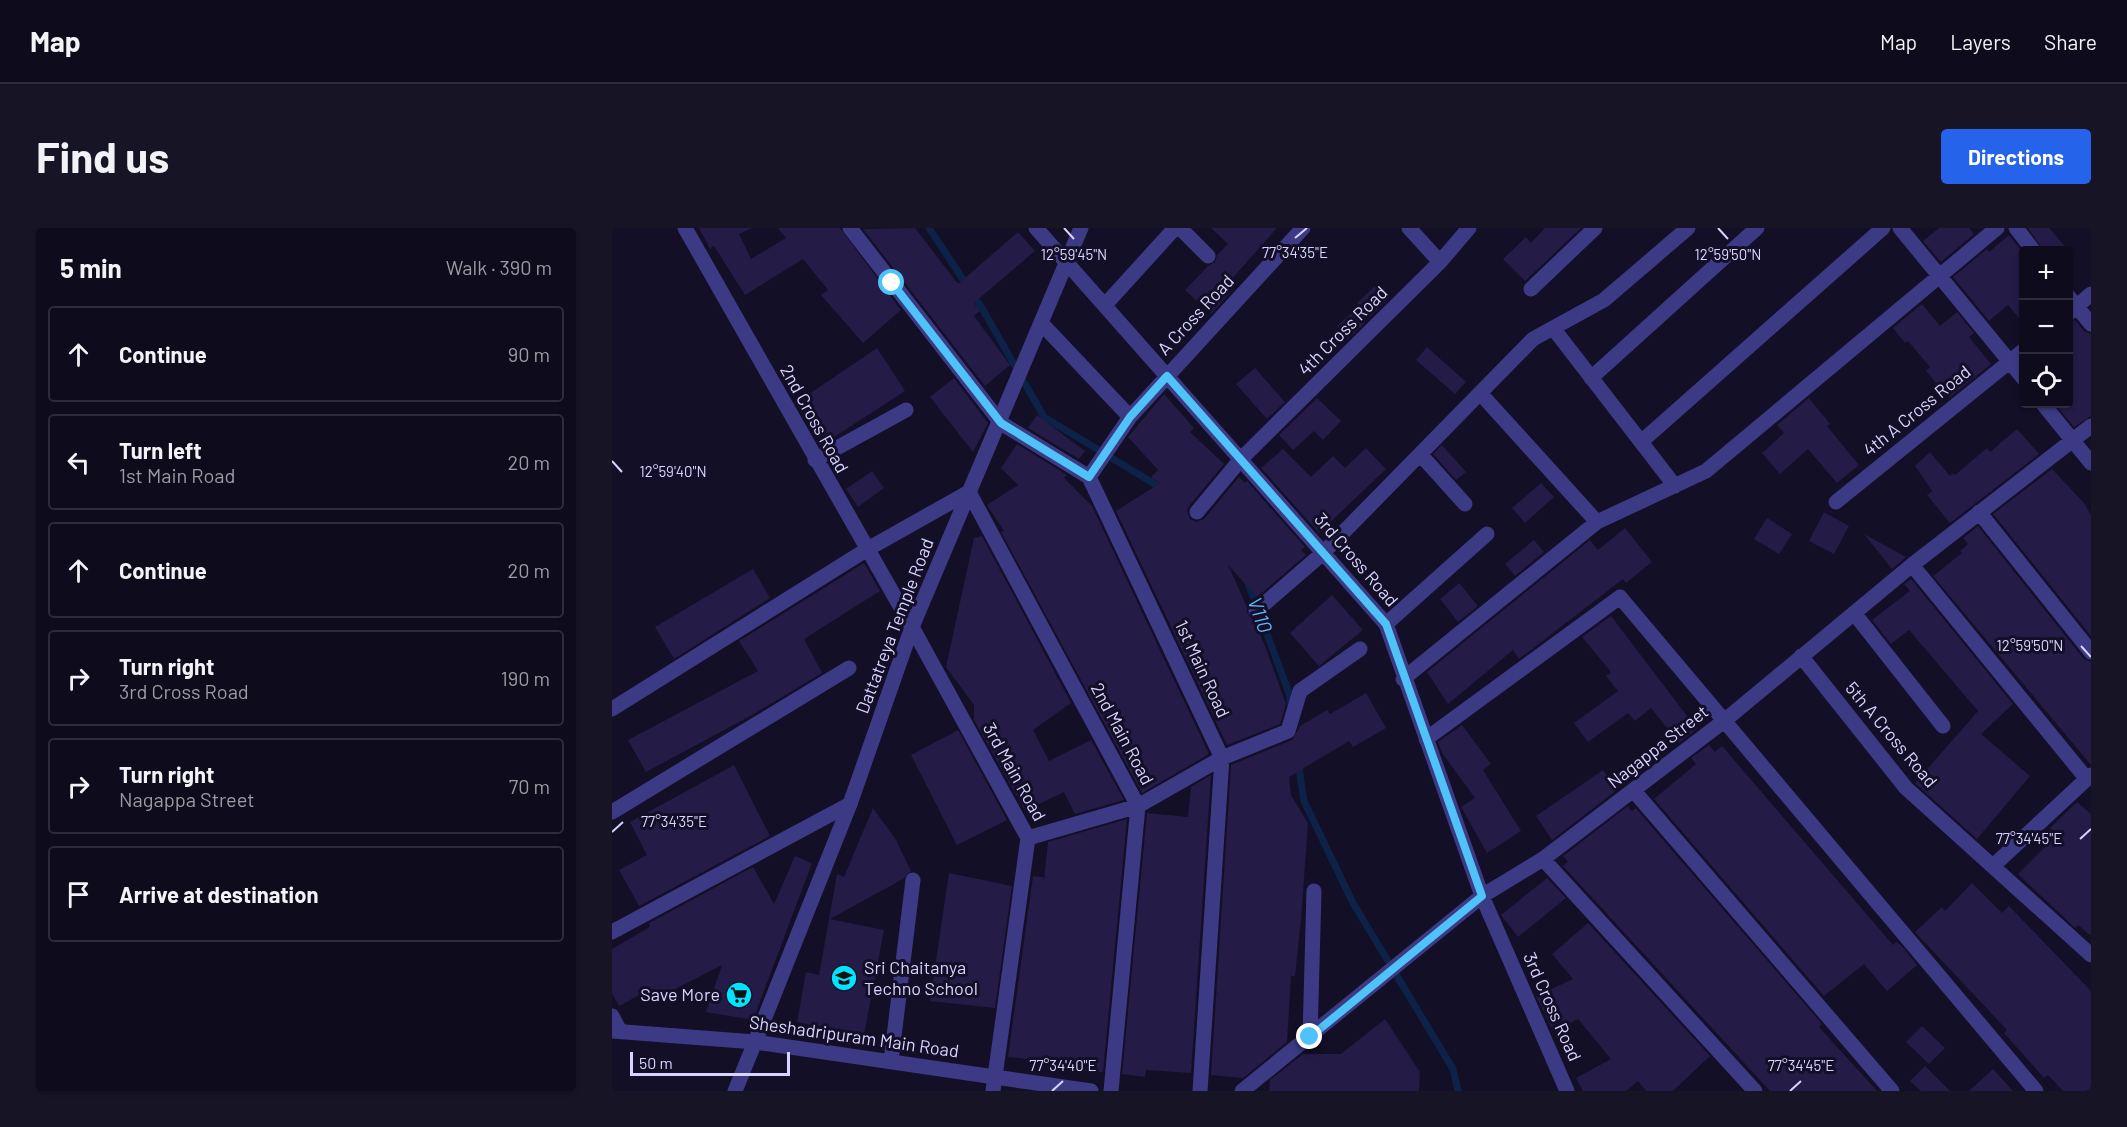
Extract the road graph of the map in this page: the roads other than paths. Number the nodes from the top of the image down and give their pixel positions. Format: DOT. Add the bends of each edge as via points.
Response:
graph roads {
  1 [pos="685,228"];
  2 [pos="850,228"];
  3 [pos="1036,228"];
  4 [pos="1081,228"];
  5 [pos="1177,228"];
  6 [pos="1303,228"];
  7 [pos="1409,228"];
  8 [pos="1469,228"];
  9 [pos="1595,228"];
  10 [pos="1688,228"];
  11 [pos="1757,228"];
  12 [pos="1883,228"];
  13 [pos="1900,228"];
  14 [pos="1997,228"];
  15 [pos="2016,228"];
  16 [pos="2030,246"];
  17 [pos="1208,256"];
  18 [pos="1067,262"];
  19 [pos="1440,262"];
  20 [pos="1940,274"];
  21 [pos="1531,289"];
  22 [pos="2091,294"];
  23 [pos="1105,305"];
  24 [pos="2073,305"];
  25 [pos="2073,308"];
  26 [pos="1042,324"];
  27 [pos="2091,324"];
  28 [pos="1552,328"];
  29 [pos="2019,354"];
  30 [pos="2009,361"];
  31 [pos="2019,373"];
  32 [pos="1167,376"];
  33 [pos="1591,378"];
  34 [pos="1480,393"];
  35 [pos="2046,408"];
  36 [pos="906,410"];
  37 [pos="1130,417"];
  38 [pos="1001,423"];
  39 [pos="2091,426"];
  40 [pos="2072,440"];
  41 [pos="1641,442"];
  42 [pos="1420,454"];
  43 [pos="1241,459"];
  44 [pos="815,460"];
  45 [pos="2091,463"];
  46 [pos="1089,477"];
  47 [pos="1675,486"];
  48 [pos="969,492"];
  49 [pos="1836,502"];
  50 [pos="1465,504"];
  51 [pos="1197,512"];
  52 [pos="1979,512"];
  53 [pos="1596,522"];
  54 [pos="1487,534"];
  55 [pos="866,550"];
  56 [pos="1323,553"];
  57 [pos="1912,565"];
  58 [pos="1256,611"];
  59 [pos="1854,613"];
  60 [pos="1386,624"];
  61 [pos="912,627"];
  62 [pos="1360,649"];
  63 [pos="2091,652"];
  64 [pos="1801,656"];
  65 [pos="849,668"];
  66 [pos="1403,679"];
  67 [pos="612,709"];
  68 [pos="1724,721"];
  69 [pos="1942,726"];
  70 [pos="1426,739"];
  71 [pos="1222,758"];
  72 [pos="2089,777"];
  73 [pos="1634,791"];
  74 [pos="850,804"];
  75 [pos="1138,806"];
  76 [pos="612,812"];
  77 [pos="1028,838"];
  78 [pos="1543,859"];
  79 [pos="1993,866"];
  80 [pos="913,879"];
  81 [pos="1314,891"];
  82 [pos="1482,896"];
  83 [pos="612,932"];
  84 [pos="2091,955"];
  85 [pos="612,1016"];
  86 [pos="616,1031"];
  87 [pos="1310,1037"];
  88 [pos="755,1042"];
  89 [pos="891,1061"];
  90 [pos="994,1084"];
  91 [pos="735,1091"];
  92 [pos="1091,1091"];
  93 [pos="1112,1091"];
  94 [pos="1200,1091"];
  95 [pos="1242,1091"];
  96 [pos="1567,1091"];
  97 [pos="1755,1091"];
  98 [pos="1892,1091"];
  99 [pos="2036,1091"];
  1 -- 44 [label="street, 2nd Cross Road"];
  2 -- 38 [label="street"];
  3 -- 18 [label="street, 3rd Cross Road"];
  4 -- 18 [label="street, Dattatreya Temple Road"];
  5 -- 17 [label="street"];
  5 -- 23 [label="street"];
  6 -- 32 [label="street, A Cross Road"];
  7 -- 19 [label="street"];
  8 -- 19 [label="street, 4th Cross Road"];
  9 -- 21 [label="street"];
  10 -- 28 [label="street" via="1604,300"];
  11 -- 33 [label="street"];
  12 -- 41 [label="street"];
  13 -- 20 [label="street"];
  14 -- 20 [label="street"];
  15 -- 16 [label="street"];
  18 -- 23 [label="street, 3rd Cross Road"];
  18 -- 26 [label="street, Dattatreya Temple Road"];
  19 -- 43 [label="street, 4th Cross Road"];
  20 -- 30 [label="street"];
  20 -- 47 [label="street" via="1706,471"];
  22 -- 24 [label="street"];
  23 -- 32 [label="street, 3rd Cross Road"];
  25 -- 27 [label="street"];
  26 -- 37 [label="street"];
  26 -- 38 [label="street, Dattatreya Temple Road"];
  28 -- 33 [label="street"];
  28 -- 34 [label="street" via="1533,339"];
  29 -- 30 [label="street, 4th A Cross Road"];
  30 -- 31 [label="street"];
  30 -- 49 [label="street, 4th A Cross Road"];
  32 -- 37 [label="street, A Cross Road"];
  32 -- 43 [label="street, 3rd Cross Road"];
  33 -- 41 [label="street"];
  34 -- 42 [label="street"];
  34 -- 53 [label="street"];
  35 -- 40 [label="street"];
  36 -- 44 [label="street"];
  37 -- 46 [label="street"];
  38 -- 46 [label="street"];
  38 -- 48 [label="street, Dattatreya Temple Road"];
  39 -- 40 [label="street, Nagappa Street"];
  40 -- 45 [label="street"];
  40 -- 52 [label="street, Nagappa Street"];
  41 -- 47 [label="street"];
  42 -- 50 [label="street"];
  42 -- 56 [label="street"];
  43 -- 51 [label="street, 4th Cross Road"];
  43 -- 56 [label="street, 3rd Cross Road"];
  44 -- 55 [label="street, 2nd Cross Road"];
  46 -- 71 [label="street, 1st Main Road"];
  47 -- 53 [label="street"];
  48 -- 55 [label="street"];
  48 -- 61 [label="street, Dattatreya Temple Road"];
  48 -- 75 [label="street, 2nd Main Road"];
  52 -- 57 [label="street, Nagappa Street"];
  52 -- 63 [label="street"];
  53 -- 66 [label="street"];
  54 -- 60 [label="street"];
  55 -- 61 [label="street, 2nd Cross Road"];
  55 -- 67 [label="street"];
  56 -- 58 [label="street"];
  56 -- 60 [label="street, 3rd Cross Road"];
  57 -- 59 [label="street, Nagappa Street"];
  57 -- 72 [label="street"];
  59 -- 64 [label="street, Nagappa Street"];
  59 -- 69 [label="street"];
  60 -- 66 [label="street, 3rd Cross Road"];
  61 -- 74 [label="street, Dattatreya Temple Road"];
  61 -- 77 [label="street, 3rd Main Road"];
  62 -- 71 [label="street" via="1300,691 1288,730"];
  64 -- 68 [label="street, Nagappa Street"];
  64 -- 79 [label="street, 5th A Cross Road" via="1906,788"];
  65 -- 76 [label="street"];
  66 -- 70 [label="street, 3rd Cross Road"];
  68 -- 70 [label="street" via="1620,597"];
  68 -- 73 [label="street, Nagappa Street"];
  68 -- 99 [label="street"];
  70 -- 82 [label="street, 3rd Cross Road"];
  71 -- 75 [label="street"];
  71 -- 94 [label="street, 1st Main Road"];
  72 -- 79 [label="street"];
  73 -- 78 [label="street, Nagappa Street"];
  73 -- 98 [label="street"];
  74 -- 83 [label="street"];
  74 -- 88 [label="street, Dattatreya Temple Road"];
  75 -- 77 [label="street"];
  75 -- 93 [label="street, 2nd Main Road"];
  77 -- 90 [label="street, 3rd Main Road"];
  78 -- 82 [label="street, Nagappa Street"];
  78 -- 97 [label="street"];
  79 -- 84 [label="street, 5th A Cross Road"];
  80 -- 89 [label="street"];
  81 -- 87 [label="street"];
  82 -- 87 [label="street, Nagappa Street"];
  82 -- 96 [label="street, 3rd Cross Road"];
  85 -- 86 [label="street"];
  86 -- 88 [label="street, Sheshadripuram Main Road"];
  87 -- 95 [label="street, Nagappa Street"];
  88 -- 89 [label="street, Sheshadripuram Main Road"];
  88 -- 91 [label="street, Dattatreya Temple Road"];
  89 -- 90 [label="street, Sheshadripuram Main Road"];
  90 -- 92 [label="street, Sheshadripuram Main Road"];
}
